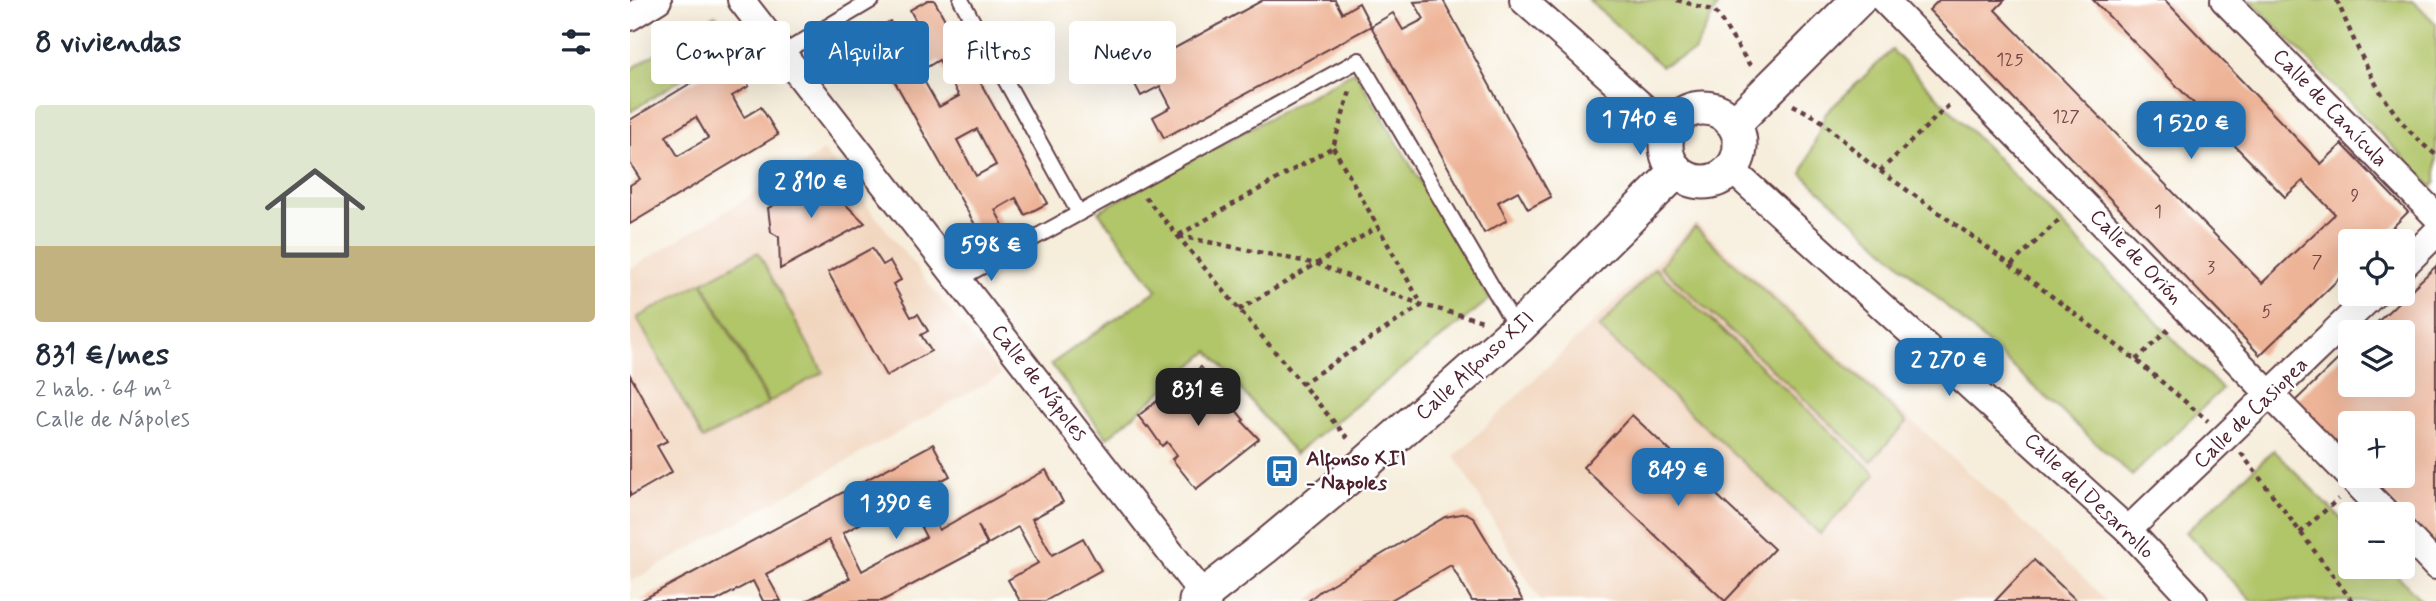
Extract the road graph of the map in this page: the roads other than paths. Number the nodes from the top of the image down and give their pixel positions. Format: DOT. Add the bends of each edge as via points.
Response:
graph roads {
  1 [pos="658,0"];
  2 [pos="741,0"];
  3 [pos="872,0"];
  4 [pos="961,0"];
  5 [pos="1523,0"];
  6 [pos="1858,0"];
  7 [pos="1884,0"];
  8 [pos="2224,0"];
  9 [pos="630,17"];
  10 [pos="758,21"];
  11 [pos="790,49"];
  12 [pos="790,62"];
  13 [pos="1734,124"];
  14 [pos="1669,131"];
  15 [pos="1731,169"];
  16 [pos="1677,171"];
  17 [pos="1079,213"];
  18 [pos="2436,216"];
  19 [pos="2436,233"];
  20 [pos="2415,254"];
  21 [pos="958,279"];
  22 [pos="2362,306"];
  23 [pos="1517,329"];
  24 [pos="2271,395"];
  25 [pos="2374,502"];
  26 [pos="2128,530"];
  27 [pos="2415,544"];
  28 [pos="2436,566"];
  29 [pos="1203,599"];
  30 [pos="2194,601"];
  1 -- 9 [label="street"];
  2 -- 10 [label="street, Calle de Nápoles"];
  3 -- 11 [label="lane"];
  4 -- 17 [label="lane"];
  5 -- 14 [label="street"];
  6 -- 13 [label="street"];
  7 -- 24 [label="street, Calle de Orión"];
  8 -- 18 [label="street, Calle de Canícula"];
  12 -- 21 [label="street, Calle de Nápoles"];
  13 -- 14 [label="street" via="1719,111 1700,108 1681,115"];
  13 -- 15 [label="street" via="1740,147"];
  14 -- 16 [label="street" via="1667,152"];
  15 -- 16 [label="street" via="1711,181 1699,182"];
  15 -- 26 [label="street, Calle del Desarrollo"];
  16 -- 23 [label="street, Calle Alfonso XII"];
  17 -- 21 [label="lane"];
  17 -- 23 [label="lane" via="1359,60"];
  19 -- 20 [label="street"];
  21 -- 29 [label="street, Calle de Nápoles"];
  22 -- 24 [label="street, Calle de Casiopea"];
  23 -- 29 [label="street, Calle Alfonso XII"];
  24 -- 25 [label="street, Calle de Orión"];
  24 -- 26 [label="street, Calle de Casiopea"];
  26 -- 30 [label="street, Calle del Desarrollo"];
  27 -- 28 [label="street"];
}
